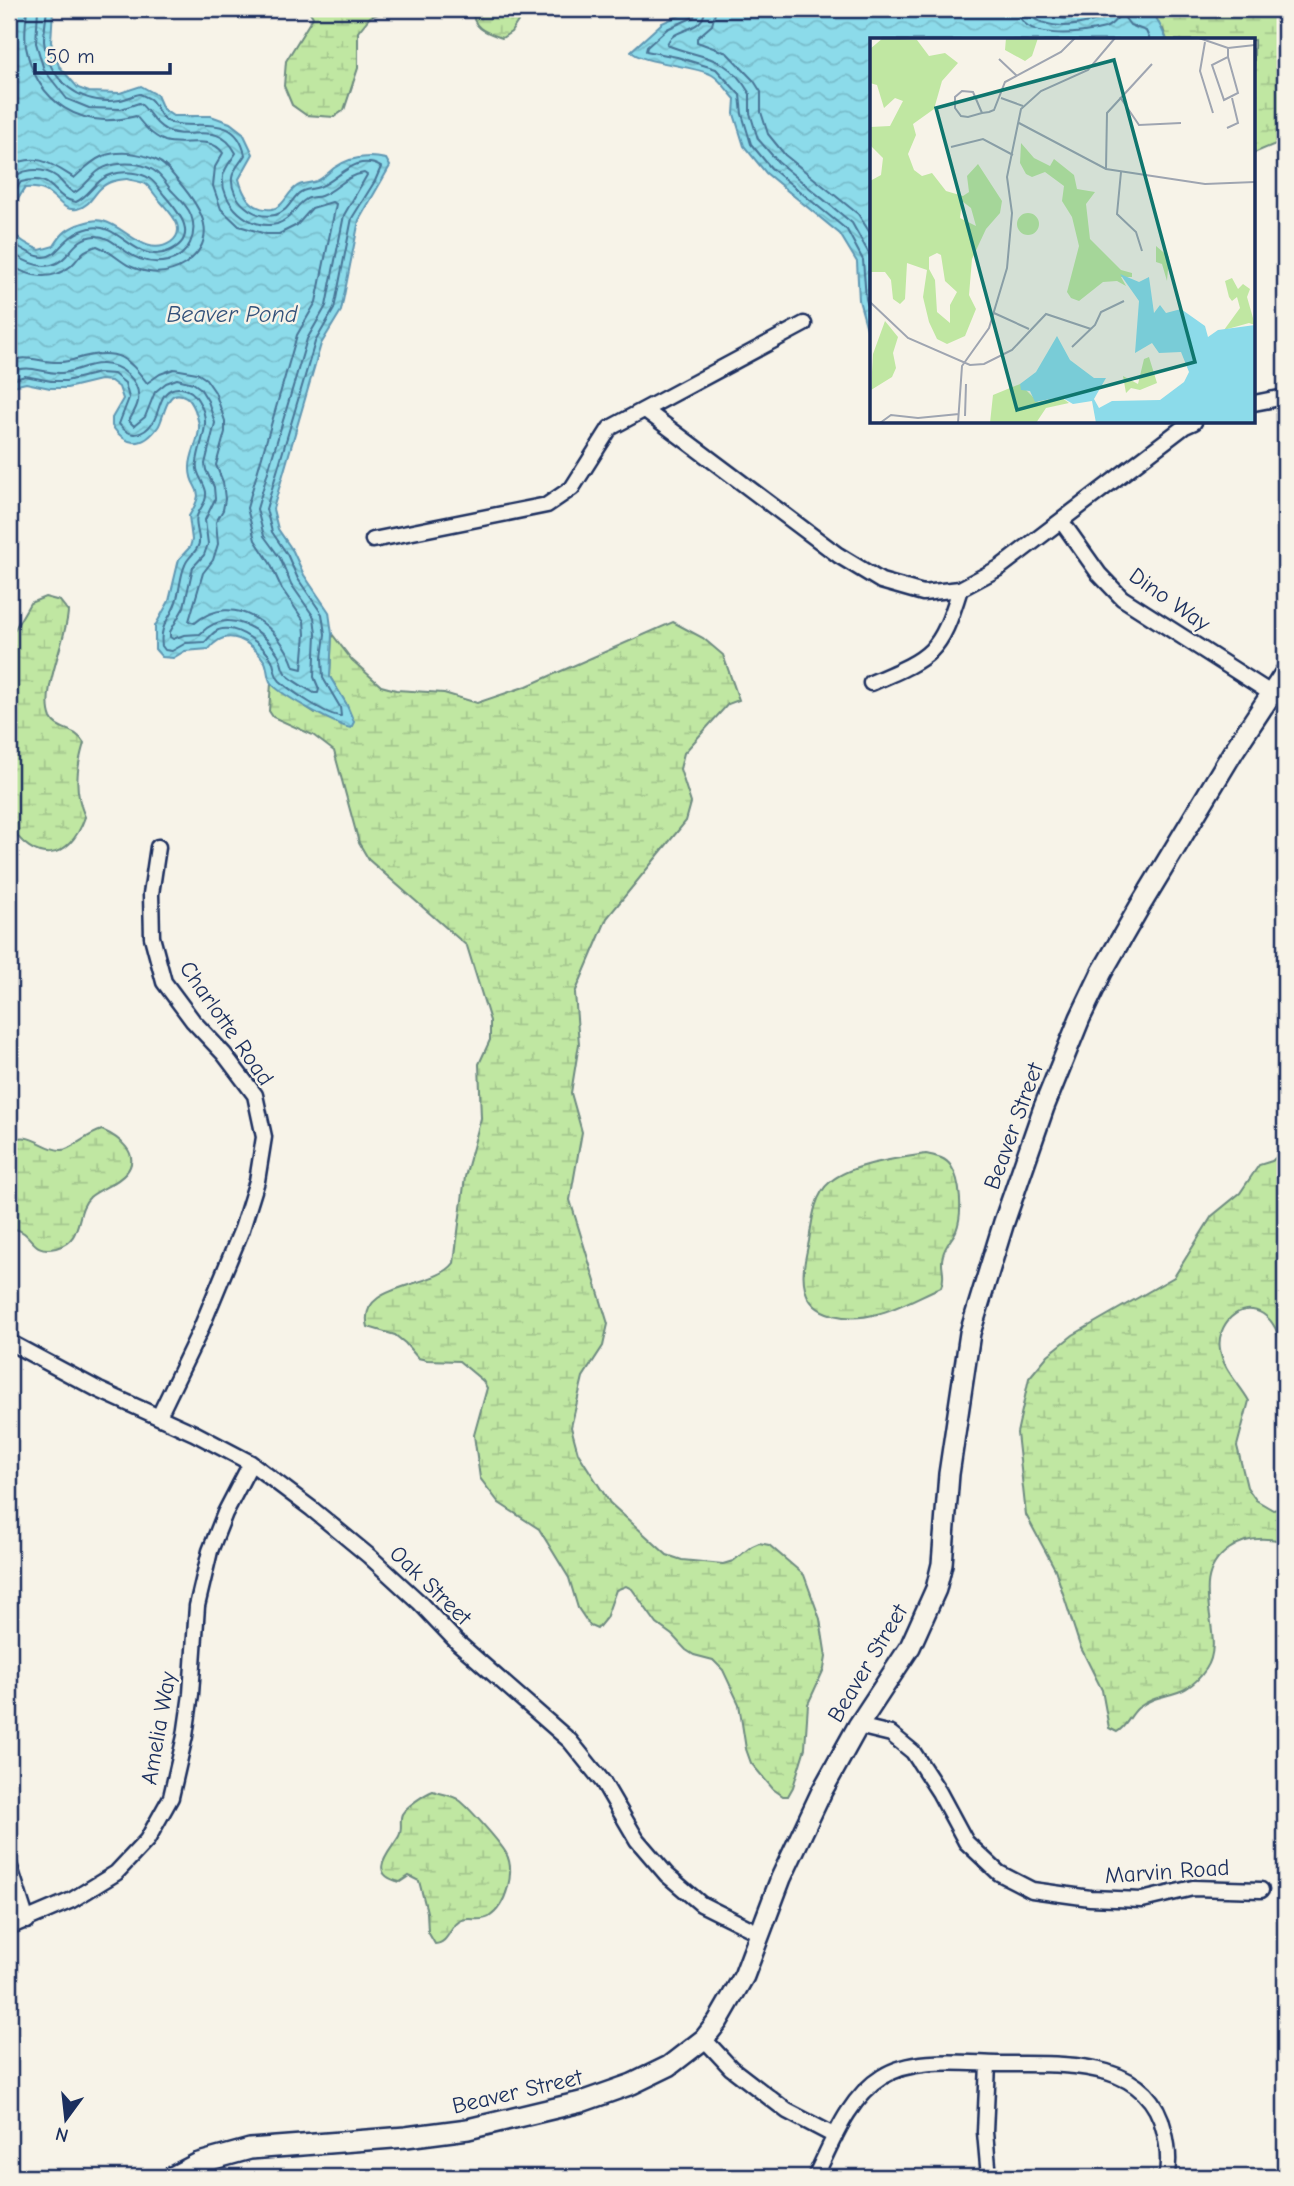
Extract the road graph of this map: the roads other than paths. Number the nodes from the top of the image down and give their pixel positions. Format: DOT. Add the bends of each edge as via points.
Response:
graph roads {
  1 [pos="804,324"];
  2 [pos="1285,397"];
  3 [pos="1256,403"];
  4 [pos="645,410"];
  5 [pos="1190,424"];
  6 [pos="1062,522"];
  7 [pos="373,540"];
  8 [pos="960,589"];
  9 [pos="1285,673"];
  10 [pos="871,683"];
  11 [pos="1272,694"];
  12 [pos="158,847"];
  13 [pos="9,1342"];
  14 [pos="159,1416"];
  15 [pos="251,1463"];
  16 [pos="858,1726"];
  17 [pos="9,1864"];
  18 [pos="1261,1890"];
  19 [pos="27,1921"];
  20 [pos="9,1927"];
  21 [pos="761,1934"];
  22 [pos="704,2039"];
  23 [pos="988,2064"];
  24 [pos="835,2136"];
  25 [pos="172,2177"];
  26 [pos="815,2177"];
  27 [pos="989,2177"];
  28 [pos="1166,2177"];
  1 -- 4 [label="street"];
  2 -- 3 [label="street"];
  4 -- 7 [label="street" via="610,428 572,488 547,505"];
  4 -- 8 [label="street" via="838,555 881,581 923,593"];
  5 -- 6 [label="street"];
  6 -- 8 [label="street" via="999,568"];
  6 -- 11 [label="street, Dino Way" via="1122,598"];
  8 -- 10 [label="street" via="950,622 932,652"];
  9 -- 11 [label="street, Beaver Street"];
  11 -- 16 [label="street, Beaver Street" via="1106,964 1060,1064 970,1333 936,1589 905,1656"];
  12 -- 14 [label="street, Charlotte Road" via="151,894 152,936 164,982 255,1095 264,1137 242,1229"];
  13 -- 14 [label="street, Oak Street"];
  14 -- 15 [label="street, Oak Street"];
  15 -- 19 [label="street, Amelia Way" via="210,1551 197,1606 185,1736 171,1797 147,1840 116,1873"];
  15 -- 21 [label="street, Oak Street" via="369,1556 569,1741 603,1782 637,1840 667,1875 701,1904"];
  16 -- 18 [label="street, Marvin Road" via="891,1734 913,1752 966,1842 999,1873 1032,1890 1142,1900 1194,1888"];
  16 -- 21 [label="street, Beaver Street" via="801,1834"];
  17 -- 19 [label="street"];
  19 -- 20 [label="street, Amelia Way"];
  21 -- 22 [label="street, Beaver Street" via="731,2001"];
  22 -- 24 [label="street" via="787,2111"];
  22 -- 25 [label="street, Beaver Street" via="651,2075 551,2110 418,2136 250,2149 199,2163"];
  23 -- 24 [label="street" via="905,2066 883,2076 852,2107"];
  23 -- 27 [label="street" via="985,2132"];
  23 -- 28 [label="street" via="1089,2066 1136,2087 1153,2103 1162,2122 1168,2146"];
  24 -- 26 [label="street"];
}
